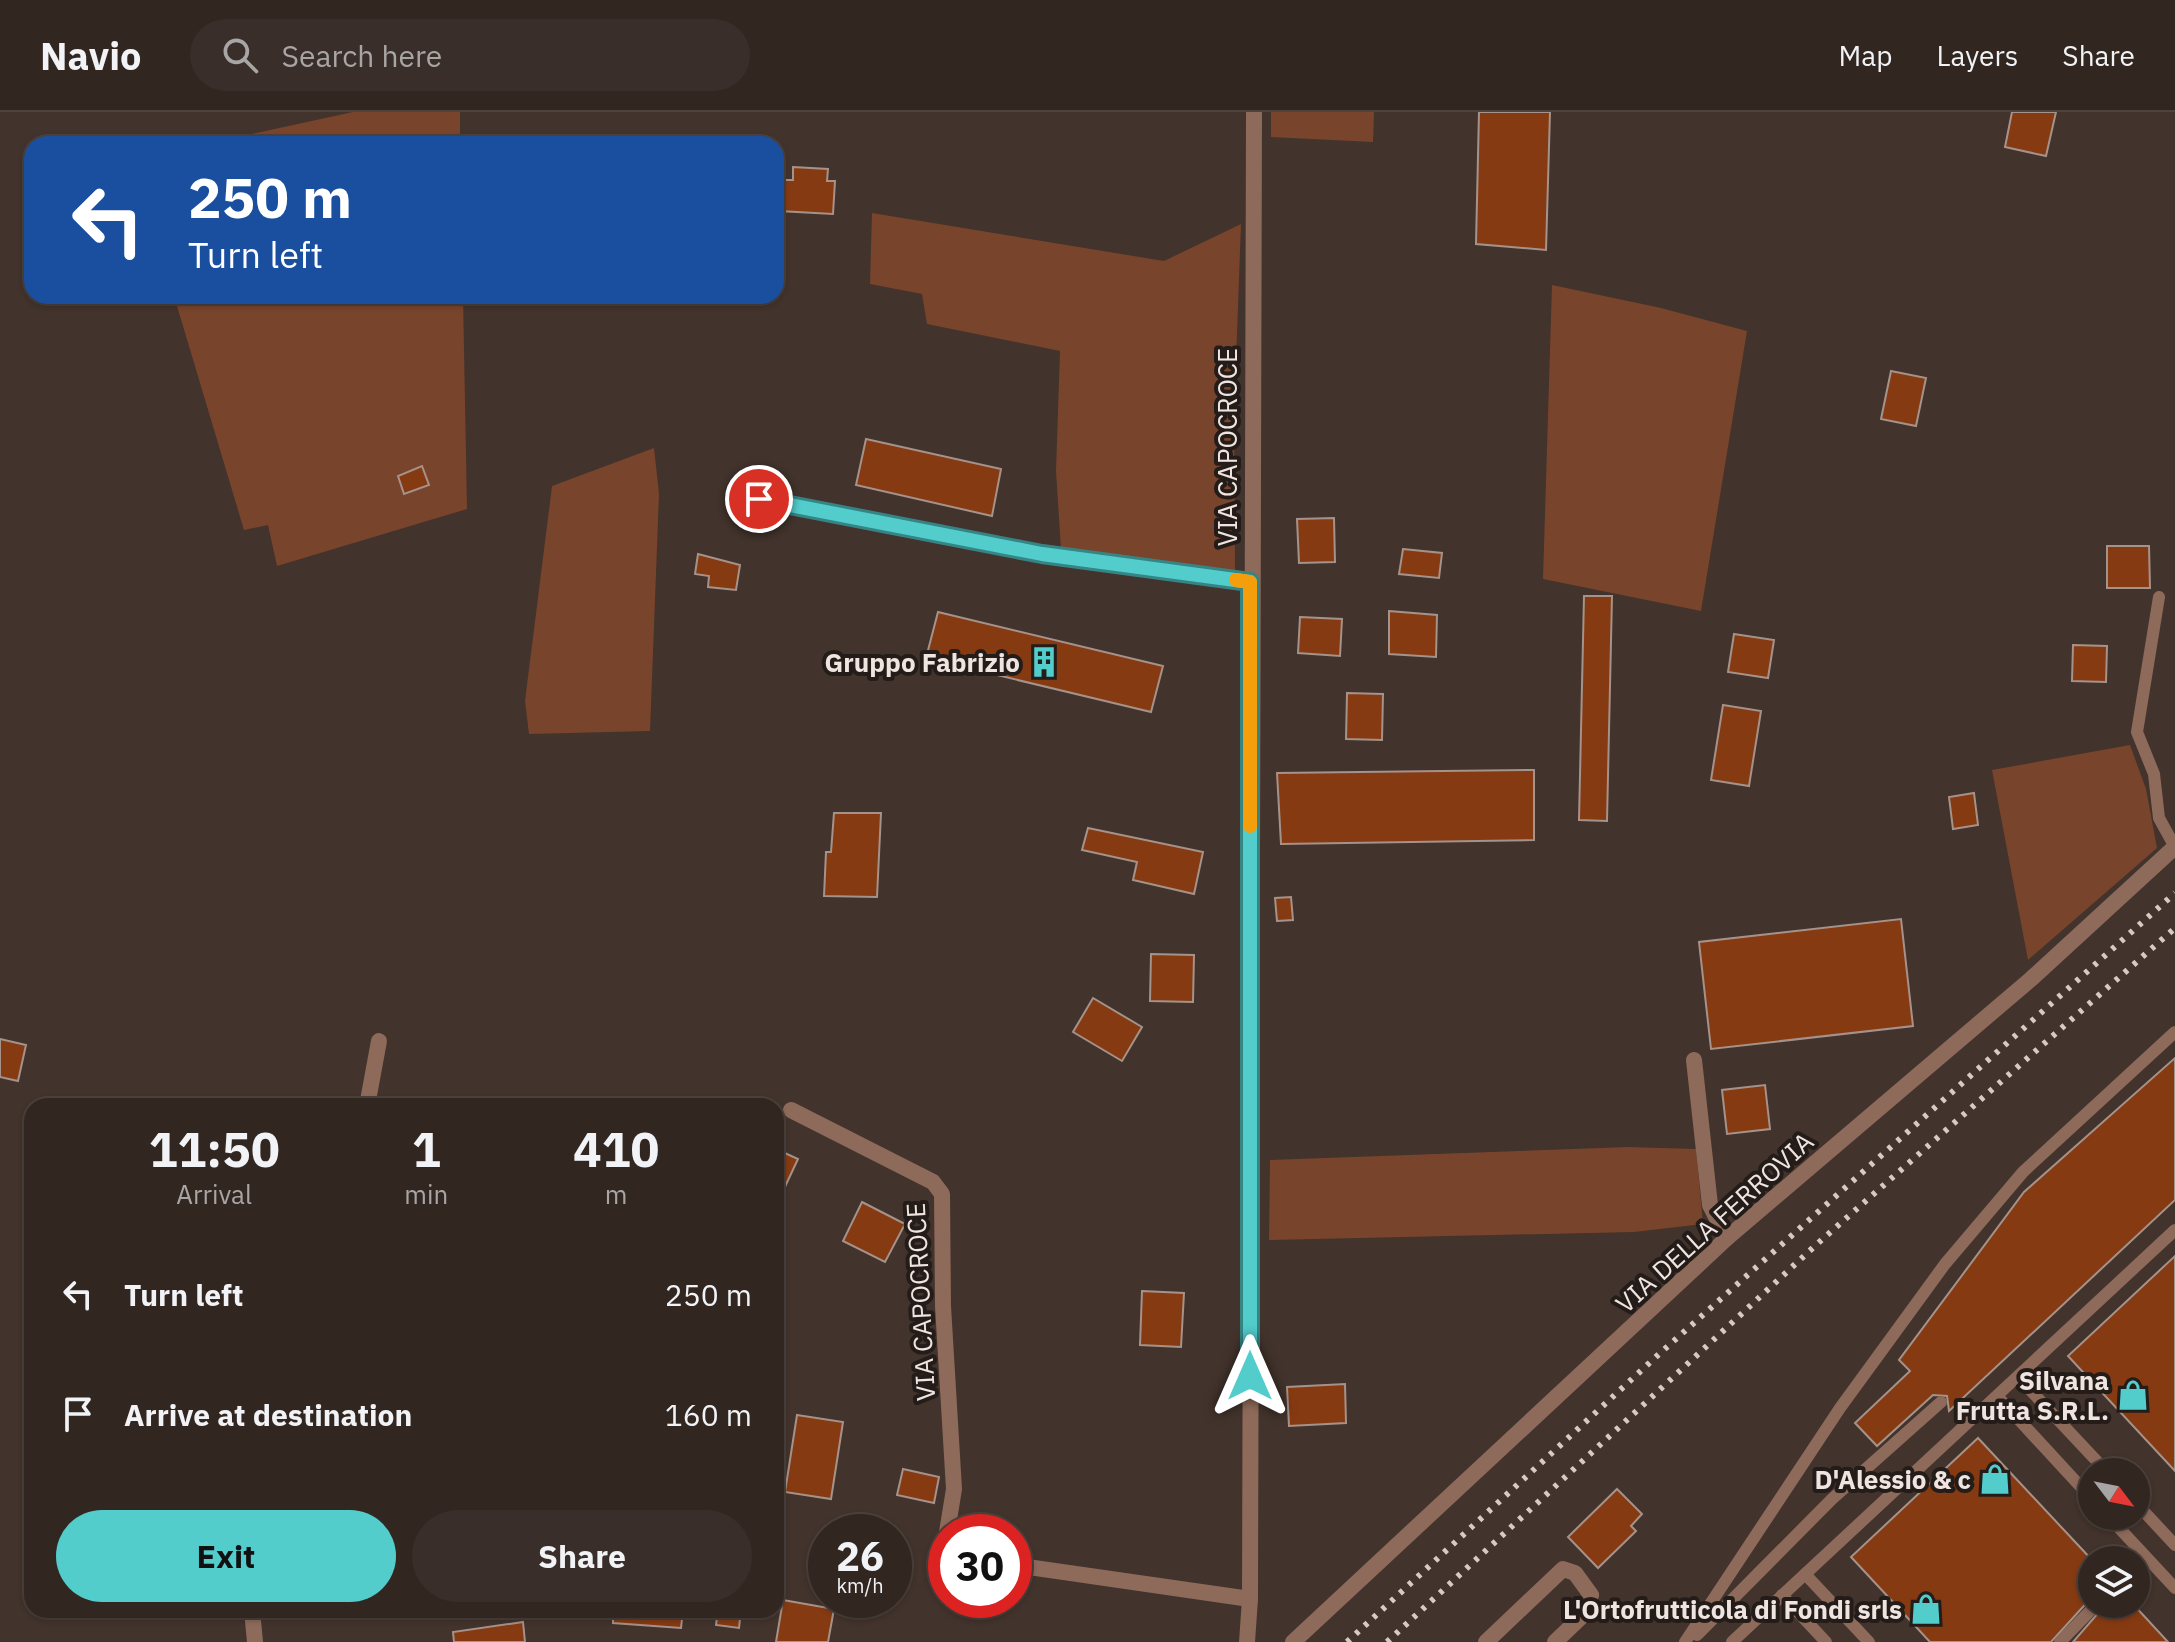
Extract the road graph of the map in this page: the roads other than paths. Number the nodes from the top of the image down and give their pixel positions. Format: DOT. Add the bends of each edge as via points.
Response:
graph roads {
  1 [pos="1254,112"];
  2 [pos="759,499"];
  3 [pos="1250,582"];
  4 [pos="2159,597"];
  5 [pos="2175,847"];
  6 [pos="2175,1032"];
  7 [pos="379,1041"];
  8 [pos="1694,1060"];
  9 [pos="368,1098"];
  10 [pos="791,1110"];
  11 [pos="2175,1230"];
  12 [pos="1727,1238"];
  13 [pos="2018,1377"];
  14 [pos="1998,1397"];
  15 [pos="1941,1402"];
  16 [pos="2094,1458"];
  17 [pos="2078,1484"];
  18 [pos="950,1514"];
  19 [pos="2150,1518"];
  20 [pos="2175,1545"];
  21 [pos="1032,1568"];
  22 [pos="2150,1568"];
  23 [pos="1805,1574"];
  24 [pos="2175,1588"];
  25 [pos="1782,1595"];
  26 [pos="1250,1599"];
  27 [pos="253,1618"];
  28 [pos="2083,1618"];
  29 [pos="255,1642"];
  30 [pos="1247,1642"];
  31 [pos="1293,1642"];
  32 [pos="1486,1642"];
  33 [pos="1555,1642"];
  34 [pos="1688,1642"];
  35 [pos="1732,1642"];
  36 [pos="1826,1642"];
  37 [pos="1869,1642"];
  38 [pos="2060,1642"];
  1 -- 3 [label="street, VIA CAPOCROCE"];
  2 -- 3 [label="lane" via="1042,554"];
  3 -- 26 [label="street, VIA CAPOCROCE"];
  4 -- 5 [label="lane" via="2137,732 2154,774 2159,818"];
  5 -- 12 [label="street, VIA DELLA FERROVIA" via="2031,979"];
  6 -- 34 [label="lane" via="2023,1172 1945,1264 1840,1408"];
  7 -- 9 [label="street"];
  8 -- 12 [label="street" via="1710,1205"];
  10 -- 18 [label="street, VIA CAPOCROCE" via="933,1182 942,1194 954,1489"];
  11 -- 13 [label="lane"];
  12 -- 31 [label="street, VIA DELLA FERROVIA"];
  13 -- 14 [label="lane"];
  13 -- 16 [label="lane"];
  14 -- 17 [label="lane"];
  14 -- 23 [label="lane"];
  15 -- 34 [label="lane" via="1832,1499"];
  19 -- 20 [label="lane"];
  21 -- 26 [label="street"];
  22 -- 24 [label="lane"];
  23 -- 25 [label="lane"];
  23 -- 37 [label="lane"];
  25 -- 35 [label="lane"];
  25 -- 36 [label="lane"];
  26 -- 30 [label="street, VIA CAPOCROCE"];
  27 -- 29 [label="street"];
  28 -- 38 [label="lane"];
  32 -- 33 [label="street" via="1563,1569 1575,1573 1591,1595 1580,1618"];
}
